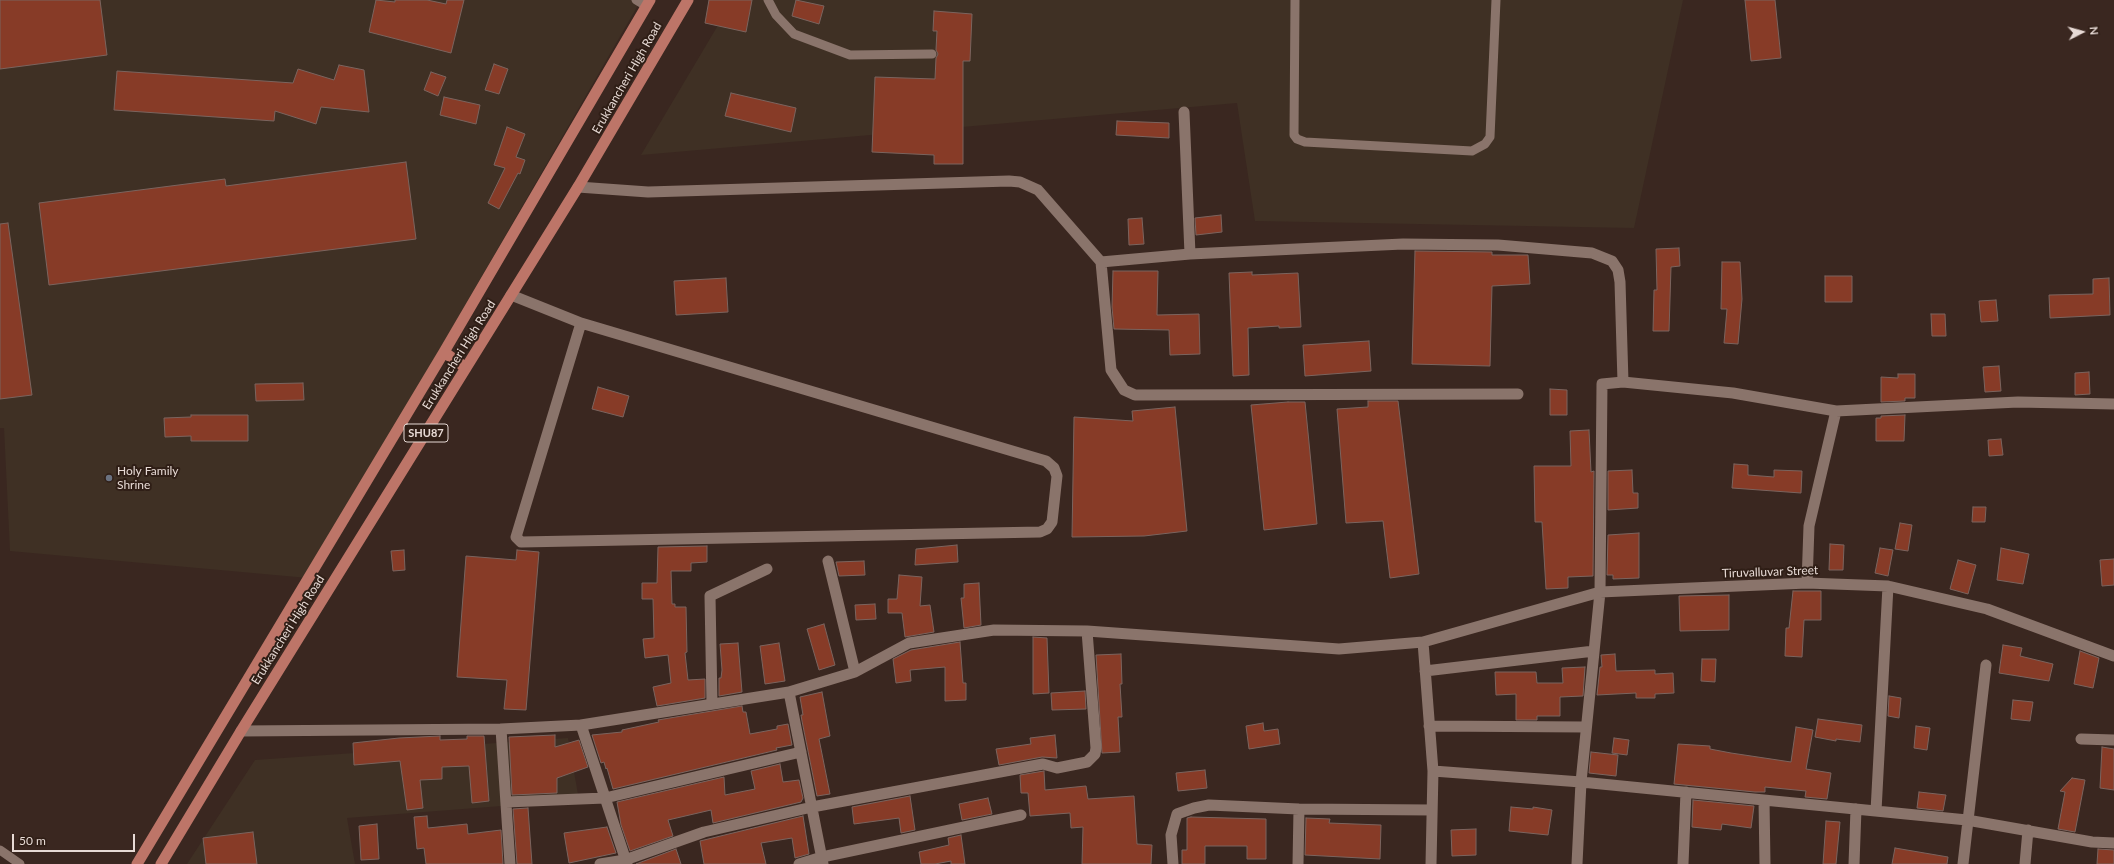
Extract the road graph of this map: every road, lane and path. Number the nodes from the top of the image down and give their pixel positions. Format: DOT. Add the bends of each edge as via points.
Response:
graph roads {
  1 [pos="636,0"];
  2 [pos="688,0"];
  3 [pos="768,0"];
  4 [pos="1295,0"];
  5 [pos="1496,0"];
  6 [pos="648,3"];
  7 [pos="932,54"];
  8 [pos="1184,112"];
  9 [pos="578,188"];
  10 [pos="1190,254"];
  11 [pos="1101,262"];
  12 [pos="511,295"];
  13 [pos="581,323"];
  14 [pos="444,352"];
  15 [pos="466,368"];
  16 [pos="1623,382"];
  17 [pos="1518,394"];
  18 [pos="2114,404"];
  19 [pos="1836,411"];
  20 [pos="828,561"];
  21 [pos="767,570"];
  22 [pos="1807,583"];
  23 [pos="1888,586"];
  24 [pos="1600,592"];
  25 [pos="1087,631"];
  26 [pos="1423,642"];
  27 [pos="1594,651"];
  28 [pos="2114,656"];
  29 [pos="1986,665"];
  30 [pos="1425,671"];
  31 [pos="855,672"];
  32 [pos="789,692"];
  33 [pos="712,704"];
  34 [pos="581,725"];
  35 [pos="1429,726"];
  36 [pos="1586,727"];
  37 [pos="501,730"];
  38 [pos="241,731"];
  39 [pos="2081,739"];
  40 [pos="2114,740"];
  41 [pos="801,752"];
  42 [pos="1433,771"];
  43 [pos="1581,782"];
  44 [pos="1686,792"];
  45 [pos="606,798"];
  46 [pos="1764,800"];
  47 [pos="506,802"];
  48 [pos="812,807"];
  49 [pos="1299,809"];
  50 [pos="1856,809"];
  51 [pos="1432,810"];
  52 [pos="1876,811"];
  53 [pos="1021,815"];
  54 [pos="1967,820"];
  55 [pos="2028,830"];
  56 [pos="2114,844"];
  57 [pos="0,850"];
  58 [pos="822,861"];
  59 [pos="626,862"];
  60 [pos="20,864"];
  61 [pos="137,864"];
  62 [pos="161,864"];
  63 [pos="510,864"];
  64 [pos="600,864"];
  65 [pos="799,864"];
  66 [pos="1173,864"];
  67 [pos="1298,864"];
  68 [pos="1431,864"];
  69 [pos="1577,864"];
  70 [pos="1682,864"];
  71 [pos="1765,864"];
  72 [pos="1854,864"];
  73 [pos="1962,864"];
  74 [pos="2025,864"];
  1 -- 6 [label="lane"];
  2 -- 9 [label="main road, Erukkancheri High Road / SHU87"];
  3 -- 7 [label="lane" via="776,15 794,34 850,55"];
  4 -- 5 [label="lane" via="1294,135 1298,139 1305,142 1472,151 1485,144 1490,137"];
  6 -- 14 [label="main road, SHU87"];
  8 -- 10 [label="street"];
  9 -- 11 [label="street" via="648,192 1020,182 1038,190"];
  9 -- 12 [label="main road, Erukkancheri High Road / SHU87"];
  10 -- 11 [label="street"];
  10 -- 16 [label="street" via="1403,244 1498,245 1592,253 1612,261 1618,270"];
  11 -- 17 [label="street" via="1111,370 1124,390 1135,395"];
  12 -- 13 [label="street"];
  12 -- 15 [label="main road, Erukkancheri High Road / SHU87"];
  13 -- 13 [label="street" via="1046,461 1054,468 1057,476 1052,522 1047,529 1040,532 521,542 516,537"];
  14 -- 15 [label="main road"];
  14 -- 61 [label="main road, SHU87"];
  15 -- 38 [label="main road, Erukkancheri High Road / SHU87"];
  16 -- 19 [label="street" via="1733,393"];
  16 -- 24 [label="street" via="1602,384"];
  18 -- 19 [label="street" via="2018,402"];
  19 -- 22 [label="street" via="1810,521"];
  20 -- 31 [label="street"];
  21 -- 33 [label="street" via="710,596"];
  22 -- 23 [label="street, Tiruvalluvar Street"];
  22 -- 24 [label="street, Tiruvalluvar Street"];
  23 -- 28 [label="street, Tiruvalluvar Street" via="1987,609"];
  23 -- 52 [label="street"];
  24 -- 26 [label="street, Tiruvalluvar Street"];
  24 -- 27 [label="street"];
  25 -- 26 [label="street, Tiruvalluvar Street" via="1338,649"];
  25 -- 31 [label="street, Tiruvalluvar Street" via="994,630 910,643"];
  25 -- 48 [label="street" via="1096,748 1087,762 1057,768 1043,764"];
  26 -- 30 [label="street"];
  27 -- 30 [label="street"];
  27 -- 36 [label="street"];
  29 -- 54 [label="street"];
  30 -- 35 [label="street"];
  31 -- 32 [label="street, Tiruvalluvar Street"];
  32 -- 33 [label="street, Tiruvalluvar Street"];
  32 -- 41 [label="street"];
  33 -- 34 [label="street, Tiruvalluvar Street"];
  34 -- 37 [label="street, Tiruvalluvar Street"];
  34 -- 45 [label="street"];
  35 -- 36 [label="street"];
  35 -- 42 [label="street"];
  36 -- 43 [label="street"];
  37 -- 38 [label="street, Tiruvalluvar Street"];
  37 -- 47 [label="street"];
  38 -- 62 [label="main road, Erukkancheri High Road / SHU87"];
  39 -- 40 [label="street"];
  41 -- 45 [label="street"];
  41 -- 48 [label="street"];
  42 -- 43 [label="street"];
  42 -- 51 [label="street"];
  43 -- 44 [label="street"];
  43 -- 69 [label="street"];
  44 -- 46 [label="street"];
  44 -- 70 [label="street"];
  45 -- 47 [label="street"];
  45 -- 59 [label="street"];
  46 -- 50 [label="street"];
  46 -- 71 [label="street"];
  47 -- 63 [label="street"];
  48 -- 58 [label="street"];
  48 -- 59 [label="street" via="704,832"];
  49 -- 51 [label="street"];
  49 -- 66 [label="street" via="1209,805 1177,814 1171,835"];
  49 -- 67 [label="street"];
  50 -- 52 [label="street"];
  50 -- 72 [label="street"];
  51 -- 68 [label="street"];
  52 -- 54 [label="street"];
  53 -- 58 [label="street"];
  54 -- 55 [label="street"];
  54 -- 73 [label="street"];
  55 -- 56 [label="street"];
  55 -- 74 [label="street"];
  57 -- 60 [label="lane"];
  58 -- 65 [label="street"];
  59 -- 64 [label="street"];
}
